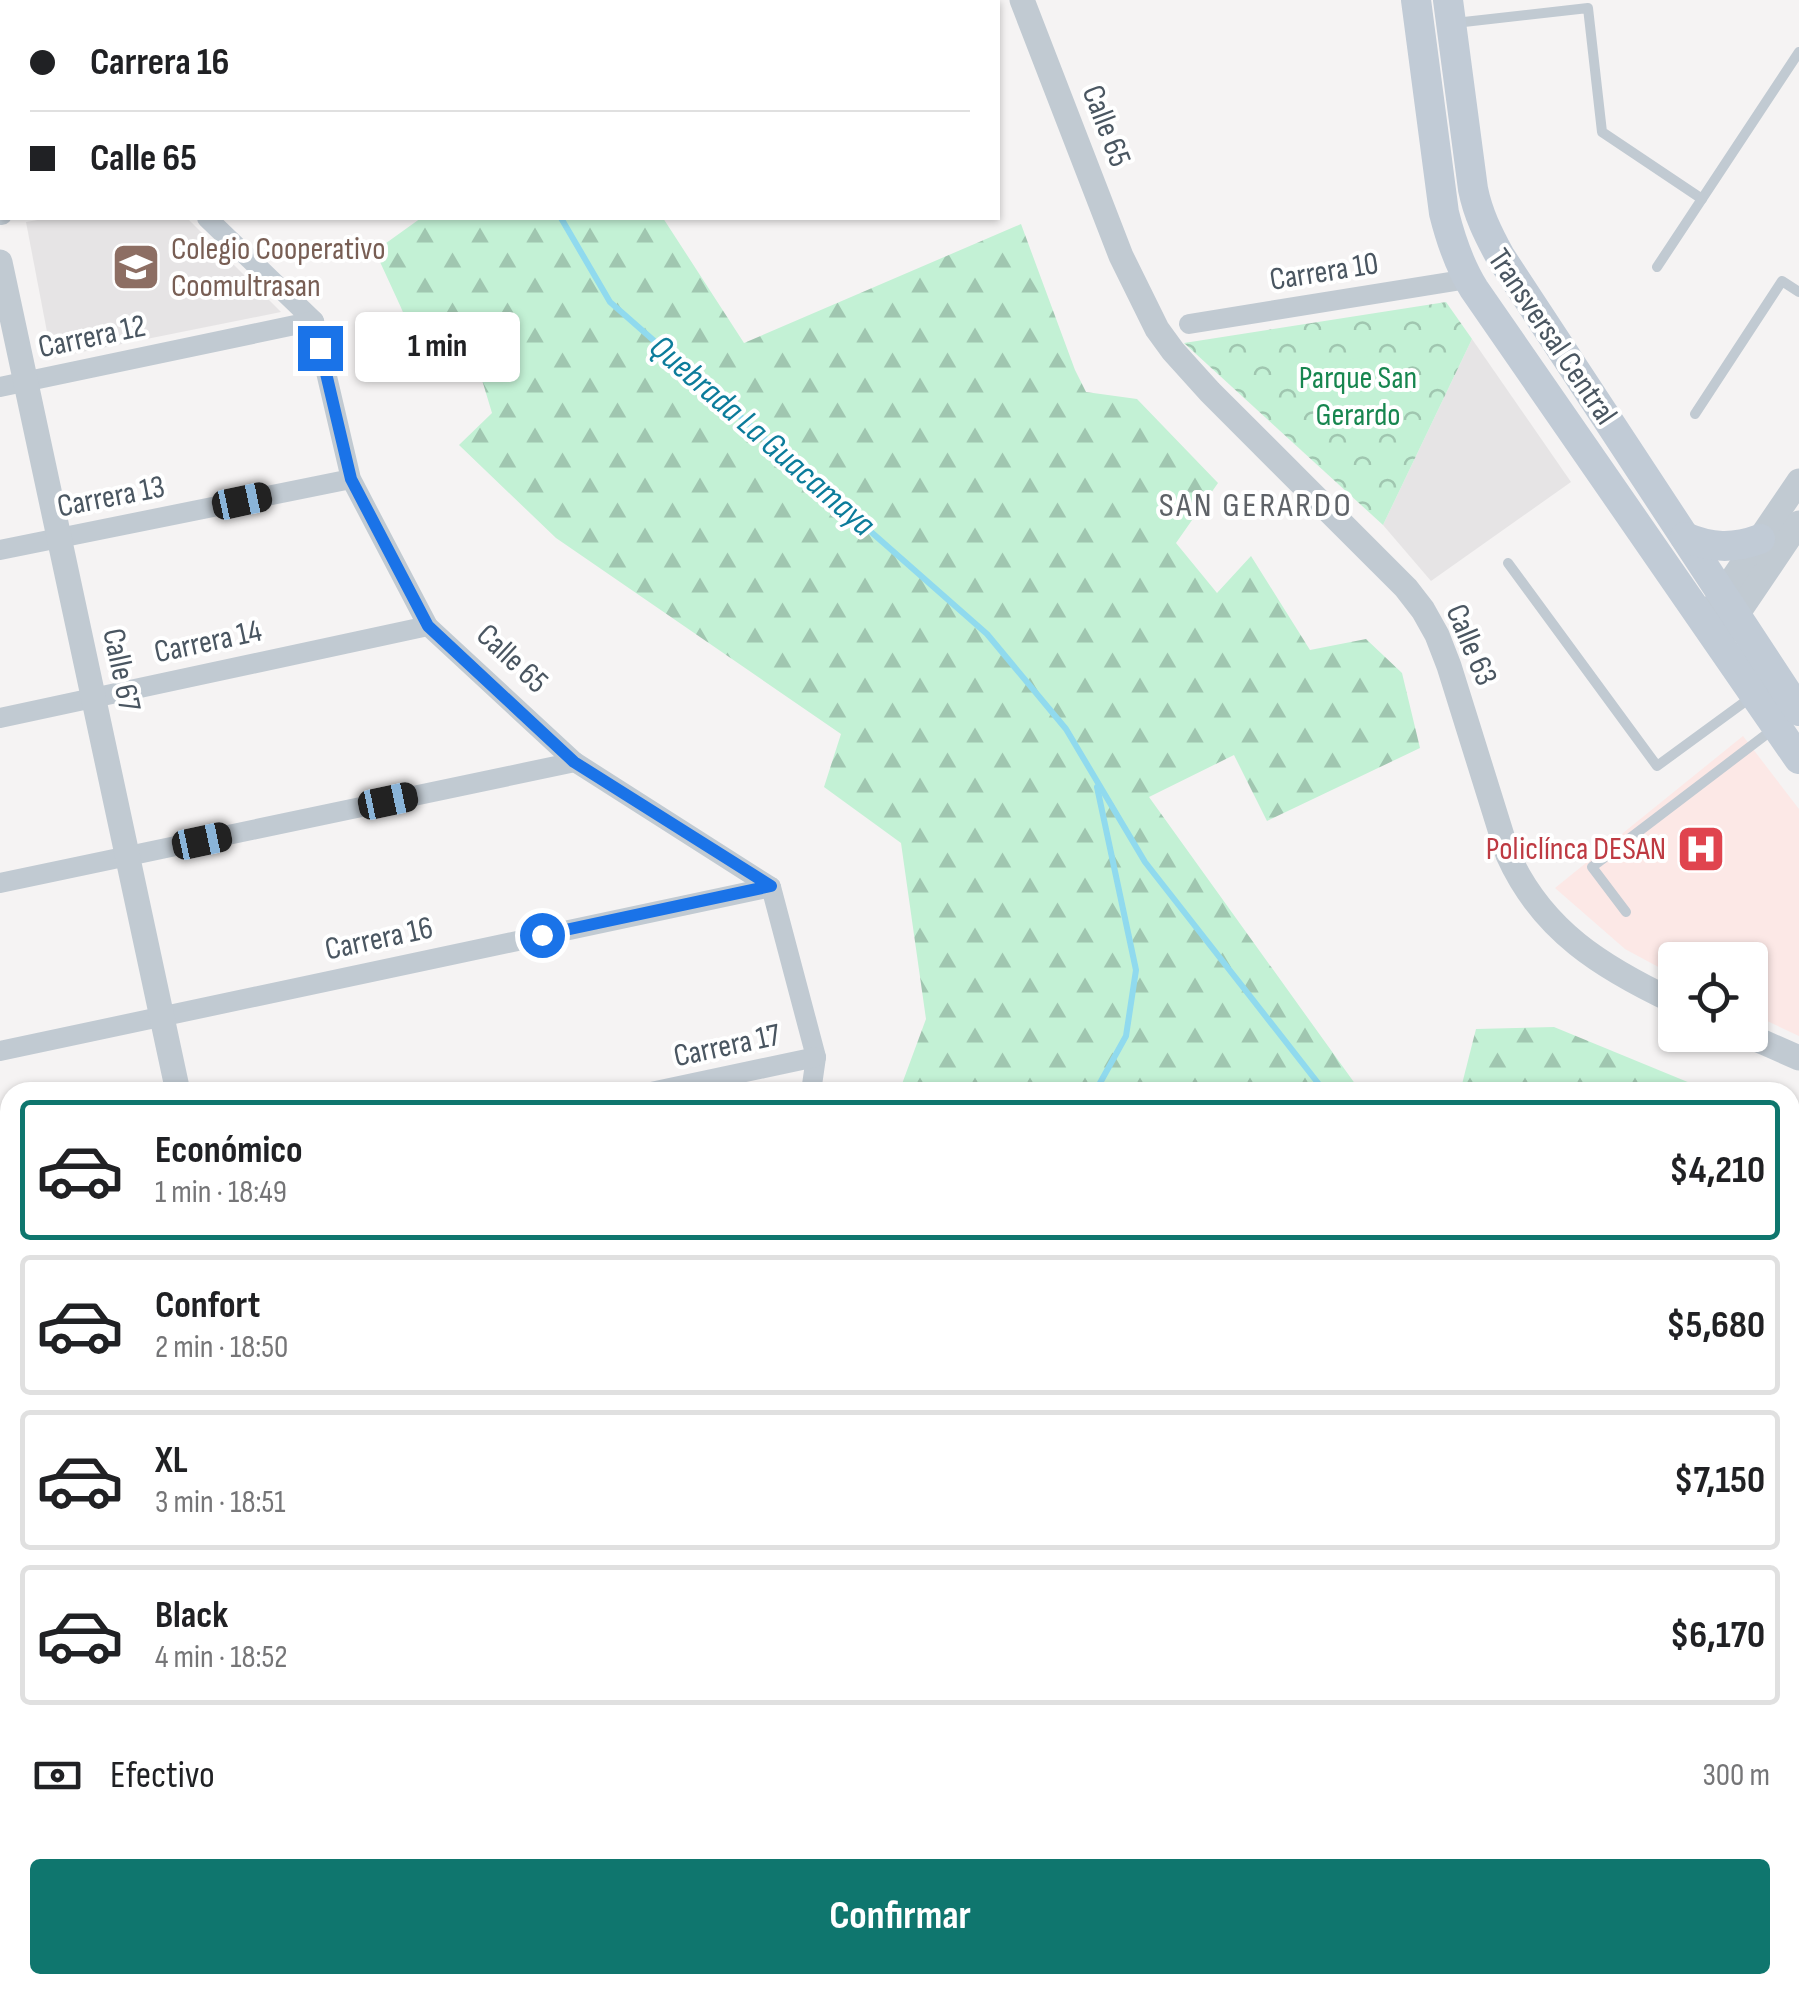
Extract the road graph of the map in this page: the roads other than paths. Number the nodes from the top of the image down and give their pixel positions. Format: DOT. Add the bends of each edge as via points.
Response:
graph roads {
  1 [pos="1022,0"];
  2 [pos="1416,0"];
  3 [pos="1450,12"];
  4 [pos="1799,52"];
  5 [pos="1702,199"];
  6 [pos="210,220"];
  7 [pos="0,262"];
  8 [pos="1657,266"];
  9 [pos="1468,279"];
  10 [pos="1799,292"];
  11 [pos="314,321"];
  12 [pos="1189,324"];
  13 [pos="1157,329"];
  14 [pos="13,384"];
  15 [pos="1696,414"];
  16 [pos="351,479"];
  17 [pos="1799,481"];
  18 [pos="1799,523"];
  19 [pos="1685,537"];
  20 [pos="59,538"];
  21 [pos="1760,538"];
  22 [pos="0,550"];
  23 [pos="1508,563"];
  24 [pos="1720,619"];
  25 [pos="428,626"];
  26 [pos="1754,694"];
  27 [pos="94,698"];
  28 [pos="0,718"];
  29 [pos="1788,719"];
  30 [pos="1799,759"];
  31 [pos="574,762"];
  32 [pos="128,856"];
  33 [pos="0,883"];
  34 [pos="771,886"];
  35 [pos="1626,912"];
  36 [pos="1658,993"];
  37 [pos="162,1016"];
  38 [pos="1768,1044"];
  39 [pos="0,1051"];
  40 [pos="816,1058"];
  41 [pos="1799,1058"];
  42 [pos="176,1082"];
  43 [pos="700,1082"];
  44 [pos="813,1082"];
  1 -- 13 [label="street, Calle 65" via="1121,256"];
  2 -- 9 [label="main road, Transversal Central" via="1444,213"];
  3 -- 5 [label="lane" via="1588,8 1602,132"];
  3 -- 19 [label="main road, Transversal Central" via="1480,218"];
  4 -- 5 [label="lane"];
  5 -- 8 [label="lane"];
  6 -- 11 [label="street"];
  7 -- 14 [label="street, Calle 67"];
  9 -- 12 [label="street, Carrera 10"];
  9 -- 24 [label="main road, Transversal Central"];
  10 -- 15 [label="lane" via="1782,281"];
  11 -- 14 [label="street, Carrera 12"];
  11 -- 16 [label="street, Calle 65"];
  13 -- 36 [label="street, Calle 63" via="1422,610 1449,666 1508,855 1536,905 1610,969"];
  14 -- 20 [label="street, Calle 67"];
  16 -- 20 [label="street, Carrera 13"];
  16 -- 25 [label="street, Calle 65"];
  17 -- 21 [label="street"];
  18 -- 24 [label="street"];
  19 -- 21 [label="main road" via="1718,547"];
  19 -- 24 [label="main road, Transversal Central"];
  20 -- 22 [label="street, Carrera 13"];
  20 -- 27 [label="street, Calle 67"];
  21 -- 24 [label="street"];
  23 -- 26 [label="lane" via="1657,766"];
  24 -- 26 [label="main road"];
  24 -- 29 [label="main road"];
  25 -- 27 [label="street, Carrera 14"];
  25 -- 31 [label="street, Calle 65"];
  26 -- 29 [label="main road"];
  27 -- 28 [label="street, Carrera 14"];
  27 -- 32 [label="street, Calle 67"];
  29 -- 30 [label="main road"];
  29 -- 35 [label="lane" via="1592,867"];
  31 -- 32 [label="street"];
  31 -- 34 [label="street, Calle 65"];
  32 -- 33 [label="street"];
  32 -- 37 [label="street, Calle 67"];
  34 -- 37 [label="street, Carrera 16"];
  34 -- 40 [label="street"];
  37 -- 39 [label="street, Carrera 16"];
  37 -- 42 [label="street, Calle 67"];
  38 -- 41 [label="street"];
  40 -- 43 [label="street, Carrera 17"];
  40 -- 44 [label="street"];
}
